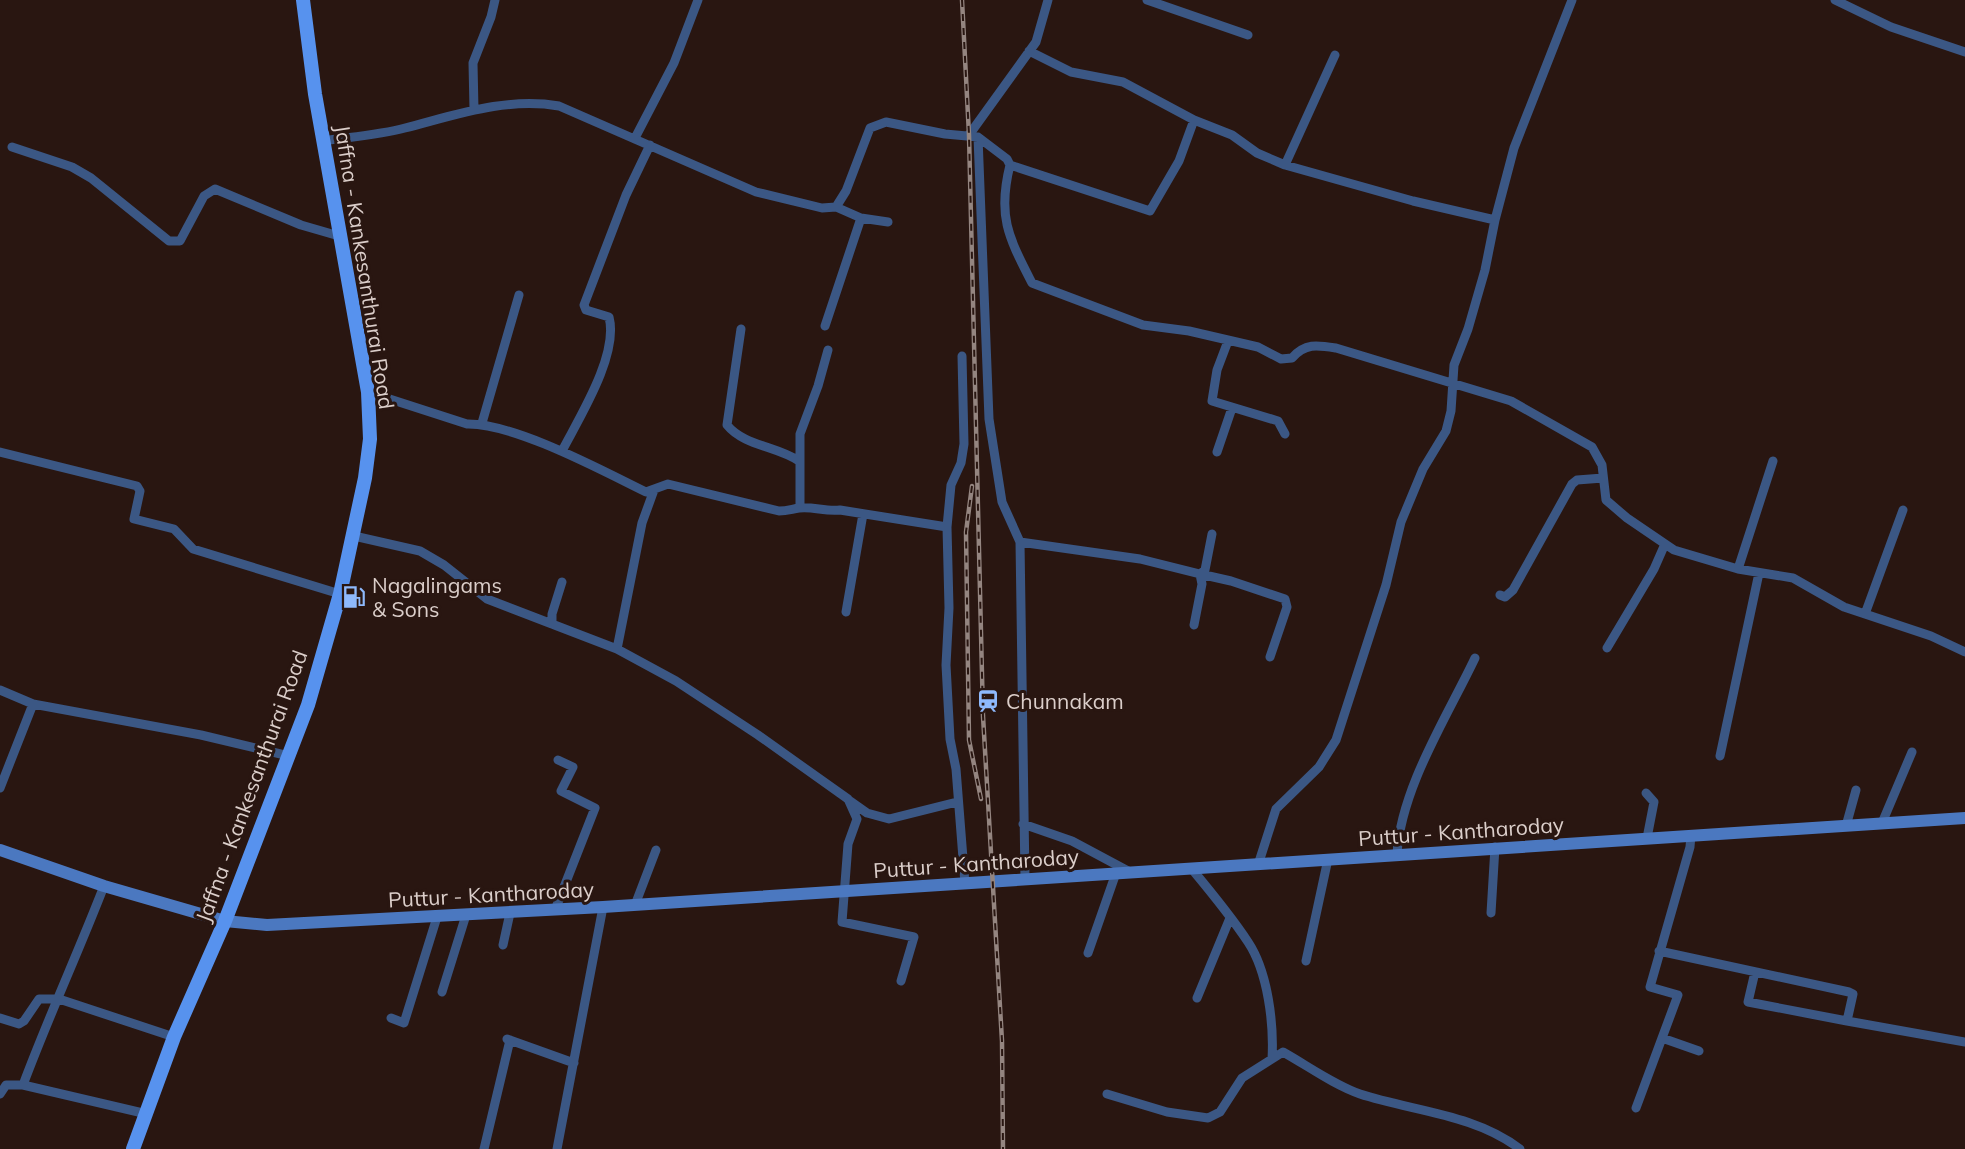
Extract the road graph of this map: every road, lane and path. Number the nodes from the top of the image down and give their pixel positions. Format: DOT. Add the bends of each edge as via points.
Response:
graph roads {
  1 [pos="303,0"];
  2 [pos="495,0"];
  3 [pos="698,0"];
  4 [pos="1048,0"];
  5 [pos="1147,0"];
  6 [pos="1572,0"];
  7 [pos="1835,0"];
  8 [pos="1248,35"];
  9 [pos="1029,51"];
  10 [pos="1965,52"];
  11 [pos="1335,55"];
  12 [pos="474,110"];
  13 [pos="1194,120"];
  14 [pos="973,136"];
  15 [pos="635,138"];
  16 [pos="323,141"];
  17 [pos="650,145"];
  18 [pos="12,147"];
  19 [pos="1010,165"];
  20 [pos="1285,165"];
  21 [pos="837,207"];
  22 [pos="861,218"];
  23 [pos="1495,220"];
  24 [pos="888,222"];
  25 [pos="339,236"];
  26 [pos="519,295"];
  27 [pos="825,326"];
  28 [pos="741,329"];
  29 [pos="1228,341"];
  30 [pos="828,350"];
  31 [pos="962,356"];
  32 [pos="1451,383"];
  33 [pos="368,392"];
  34 [pos="1232,408"];
  35 [pos="482,423"];
  36 [pos="1284,434"];
  37 [pos="562,451"];
  38 [pos="0,452"];
  39 [pos="1217,452"];
  40 [pos="799,461"];
  41 [pos="1773,461"];
  42 [pos="1603,478"];
  43 [pos="654,490"];
  44 [pos="800,508"];
  45 [pos="1903,510"];
  46 [pos="863,514"];
  47 [pos="947,526"];
  48 [pos="1212,534"];
  49 [pos="354,536"];
  50 [pos="1020,542"];
  51 [pos="1665,544"];
  52 [pos="1738,569"];
  53 [pos="1759,573"];
  54 [pos="1200,574"];
  55 [pos="562,582"];
  56 [pos="340,594"];
  57 [pos="1500,595"];
  58 [pos="846,612"];
  59 [pos="1865,614"];
  60 [pos="552,624"];
  61 [pos="1194,625"];
  62 [pos="1607,648"];
  63 [pos="617,649"];
  64 [pos="1965,652"];
  65 [pos="1270,657"];
  66 [pos="1475,658"];
  67 [pos="0,690"];
  68 [pos="33,704"];
  69 [pos="1912,752"];
  70 [pos="289,756"];
  71 [pos="1720,756"];
  72 [pos="558,760"];
  73 [pos="0,788"];
  74 [pos="1856,790"];
  75 [pos="1646,793"];
  76 [pos="848,799"];
  77 [pos="957,802"];
  78 [pos="1965,818"];
  79 [pos="1023,824"];
  80 [pos="1882,824"];
  81 [pos="1846,826"];
  82 [pos="1691,835"];
  83 [pos="1647,838"];
  84 [pos="1495,847"];
  85 [pos="0,850"];
  86 [pos="656,850"];
  87 [pos="1397,854"];
  88 [pos="1328,860"];
  89 [pos="1258,865"];
  90 [pos="1191,868"];
  91 [pos="1116,873"];
  92 [pos="1130,873"];
  93 [pos="1025,879"];
  94 [pos="965,884"];
  95 [pos="104,886"];
  96 [pos="846,890"];
  97 [pos="635,905"];
  98 [pos="603,907"];
  99 [pos="555,910"];
  100 [pos="510,912"];
  101 [pos="1491,913"];
  102 [pos="466,915"];
  103 [pos="437,917"];
  104 [pos="1230,918"];
  105 [pos="225,921"];
  106 [pos="503,945"];
  107 [pos="1659,951"];
  108 [pos="1088,953"];
  109 [pos="1306,961"];
  110 [pos="1755,972"];
  111 [pos="901,981"];
  112 [pos="442,992"];
  113 [pos="59,999"];
  114 [pos="1197,999"];
  115 [pos="0,1018"];
  116 [pos="391,1018"];
  117 [pos="1847,1021"];
  118 [pos="174,1037"];
  119 [pos="1662,1038"];
  120 [pos="1965,1041"];
  121 [pos="1699,1051"];
  122 [pos="1272,1059"];
  123 [pos="574,1063"];
  124 [pos="23,1085"];
  125 [pos="0,1094"];
  126 [pos="1107,1094"];
  127 [pos="1636,1108"];
  128 [pos="147,1113"];
  129 [pos="133,1149"];
  130 [pos="484,1149"];
  131 [pos="557,1149"];
  132 [pos="1520,1149"];
  1 -- 16 [label="main road, Jaffna - Kankesanthurai Road"];
  2 -- 12 [label="street" via="473,63"];
  3 -- 15 [label="street" via="674,63"];
  4 -- 9 [label="street"];
  5 -- 8 [label="street"];
  6 -- 23 [label="street" via="1514,148"];
  7 -- 10 [label="street" via="1891,27"];
  9 -- 13 [label="street" via="1071,72 1123,82"];
  9 -- 14 [label="street"];
  11 -- 20 [label="street"];
  12 -- 15 [label="street" via="507,103 542,103 559,106"];
  12 -- 16 [label="street" via="406,128"];
  13 -- 19 [label="street" via="1179,161 1150,211"];
  13 -- 20 [label="street" via="1232,135 1257,153"];
  14 -- 19 [label="street"];
  14 -- 21 [label="street" via="876,124 870,128"];
  14 -- 50 [label="street" via="989,419 1002,502"];
  15 -- 17 [label="street"];
  16 -- 25 [label="main road, Jaffna - Kankesanthurai Road"];
  17 -- 21 [label="street" via="756,192 822,208"];
  17 -- 37 [label="street" via="626,195 584,305 586,310 609,317 608,348 592,392"];
  18 -- 25 [label="street" via="72,166 164,239 173,242 180,240 190,226 204,196 215,189 301,225"];
  19 -- 29 [label="street" via="1004,220 1032,283 1143,325"];
  20 -- 23 [label="street"];
  21 -- 22 [label="street"];
  22 -- 24 [label="street"];
  22 -- 27 [label="street"];
  23 -- 32 [label="street" via="1485,270"];
  25 -- 33 [label="main road, Jaffna - Kankesanthurai Road"];
  26 -- 35 [label="street"];
  28 -- 40 [label="street" via="727,425 735,435"];
  29 -- 32 [label="street" via="1258,347 1281,359 1292,358 1299,349 1311,345 1336,348"];
  29 -- 34 [label="street" via="1211,394 1212,401"];
  30 -- 40 [label="street" via="800,434"];
  31 -- 47 [label="street" via="964,444 951,485"];
  32 -- 42 [label="street" via="1510,401 1592,447 1602,465"];
  32 -- 89 [label="street" via="1446,431 1422,469 1401,522 1386,585 1336,740 1319,767 1276,809"];
  33 -- 35 [label="street" via="466,424"];
  33 -- 49 [label="main road, Jaffna - Kankesanthurai Road" via="370,439"];
  34 -- 36 [label="street" via="1278,421"];
  34 -- 39 [label="street"];
  35 -- 37 [label="street"];
  37 -- 43 [label="street" via="646,492"];
  38 -- 56 [label="street" via="137,486 140,491 134,519 174,529 193,549"];
  40 -- 44 [label="street"];
  41 -- 52 [label="street"];
  42 -- 51 [label="street" via="1606,500"];
  42 -- 57 [label="street" via="1572,484 1513,590 1505,597"];
  43 -- 44 [label="street" via="668,484 779,511"];
  43 -- 63 [label="street" via="642,523"];
  44 -- 46 [label="street"];
  45 -- 59 [label="street"];
  46 -- 47 [label="street"];
  46 -- 58 [label="street"];
  47 -- 77 [label="street" via="946,665"];
  48 -- 54 [label="street" via="1205,570"];
  49 -- 56 [label="main road, Jaffna - Kankesanthurai Road"];
  49 -- 60 [label="street" via="420,551 487,599"];
  50 -- 54 [label="street" via="1140,559"];
  50 -- 79 [label="street"];
  51 -- 52 [label="street"];
  51 -- 62 [label="street"];
  52 -- 53 [label="street"];
  53 -- 59 [label="street" via="1793,578 1844,607"];
  53 -- 71 [label="street"];
  54 -- 61 [label="street" via="1202,584"];
  54 -- 65 [label="street" via="1285,599 1287,607"];
  55 -- 60 [label="street"];
  56 -- 70 [label="main road, Jaffna - Kankesanthurai Road"];
  59 -- 64 [label="street"];
  60 -- 63 [label="street"];
  63 -- 76 [label="street" via="676,681"];
  66 -- 87 [label="street" via="1414,785 1398,834"];
  67 -- 68 [label="street"];
  68 -- 70 [label="street" via="201,735"];
  68 -- 73 [label="street"];
  69 -- 80 [label="street"];
  70 -- 105 [label="main road, Jaffna - Kankesanthurai Road"];
  72 -- 99 [label="street" via="573,767 561,790 595,808"];
  74 -- 81 [label="street"];
  75 -- 83 [label="street" via="1654,802"];
  76 -- 77 [label="street" via="867,813 889,819"];
  76 -- 96 [label="street" via="857,819 848,844"];
  77 -- 94 [label="street"];
  78 -- 80 [label="main road, Puttur - Kantharoday"];
  79 -- 92 [label="street" via="1072,841"];
  79 -- 93 [label="street"];
  80 -- 81 [label="main road, Puttur - Kantharoday"];
  81 -- 82 [label="main road, Puttur - Kantharoday"];
  82 -- 83 [label="main road, Puttur - Kantharoday"];
  82 -- 107 [label="street"];
  83 -- 84 [label="main road, Puttur - Kantharoday"];
  84 -- 87 [label="main road, Puttur - Kantharoday"];
  84 -- 101 [label="street"];
  85 -- 95 [label="main road, Puttur - Kantharoday"];
  86 -- 97 [label="street"];
  87 -- 88 [label="main road, Puttur - Kantharoday"];
  88 -- 89 [label="main road, Puttur - Kantharoday"];
  88 -- 109 [label="street"];
  89 -- 90 [label="main road, Puttur - Kantharoday"];
  90 -- 92 [label="main road, Puttur - Kantharoday"];
  90 -- 104 [label="street"];
  91 -- 92 [label="main road, Puttur - Kantharoday"];
  91 -- 93 [label="main road, Puttur - Kantharoday"];
  91 -- 108 [label="street"];
  93 -- 94 [label="main road, Puttur - Kantharoday"];
  94 -- 96 [label="main road, Puttur - Kantharoday"];
  95 -- 105 [label="main road, Puttur - Kantharoday"];
  95 -- 113 [label="street"];
  96 -- 97 [label="main road, Puttur - Kantharoday"];
  96 -- 111 [label="street" via="842,922 914,937"];
  97 -- 98 [label="main road, Puttur - Kantharoday"];
  98 -- 99 [label="main road, Puttur - Kantharoday"];
  98 -- 123 [label="street"];
  99 -- 100 [label="main road, Puttur - Kantharoday"];
  100 -- 102 [label="main road, Puttur - Kantharoday"];
  100 -- 106 [label="street"];
  102 -- 103 [label="main road, Puttur - Kantharoday"];
  102 -- 112 [label="street"];
  103 -- 105 [label="main road, Puttur - Kantharoday" via="267,925"];
  103 -- 116 [label="street" via="404,1023"];
  104 -- 114 [label="street"];
  104 -- 122 [label="street" via="1250,944 1267,992 1274,1032"];
  105 -- 118 [label="main road, Jaffna - Kankesanthurai Road"];
  107 -- 110 [label="street"];
  107 -- 119 [label="street" via="1650,987 1678,995"];
  110 -- 117 [label="street" via="1850,992 1853,994"];
  110 -- 117 [label="street" via="1748,1002"];
  113 -- 115 [label="street" via="39,999 19,1024"];
  113 -- 118 [label="street"];
  113 -- 124 [label="street"];
  117 -- 120 [label="street"];
  118 -- 128 [label="main road, Jaffna - Kankesanthurai Road"];
  119 -- 121 [label="street"];
  119 -- 127 [label="street"];
  122 -- 126 [label="street" via="1242,1078 1220,1112 1208,1118 1167,1112"];
  122 -- 132 [label="street" via="1283,1052 1359,1094 1456,1119 1507,1139"];
  123 -- 130 [label="street" via="508,1040"];
  123 -- 131 [label="street"];
  124 -- 125 [label="street" via="6,1085"];
  124 -- 128 [label="street"];
  128 -- 129 [label="main road, Jaffna - Kankesanthurai Road"];
}
